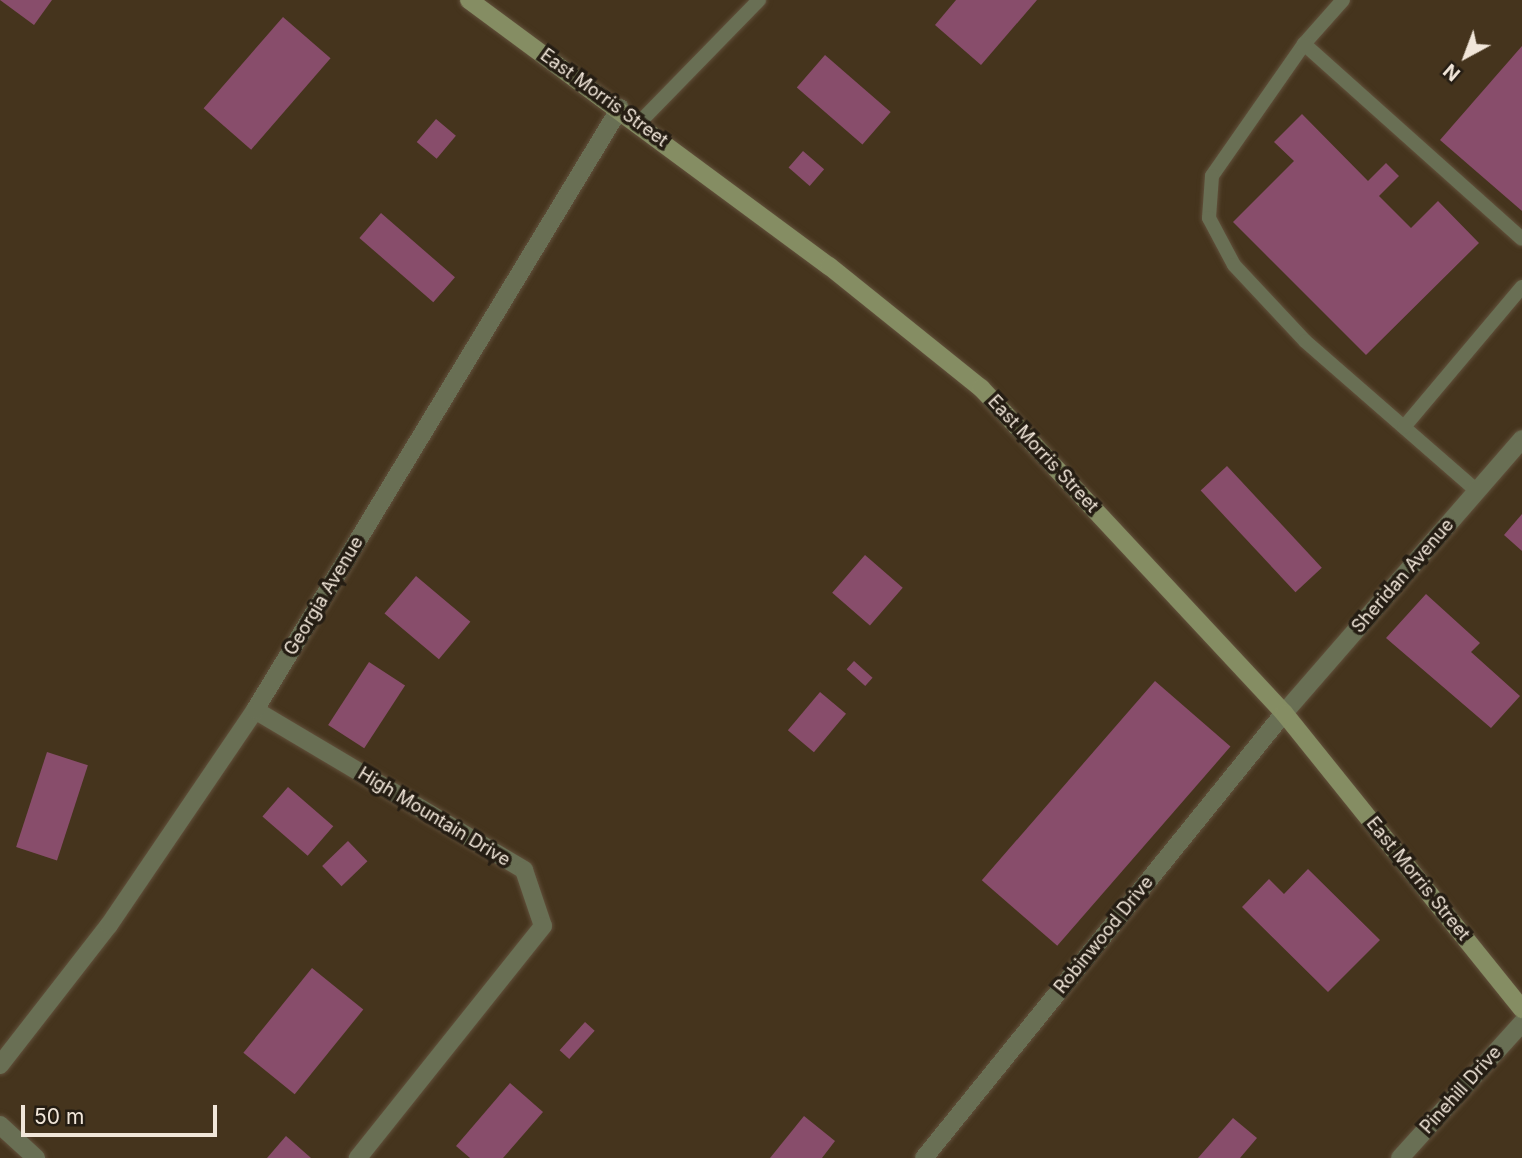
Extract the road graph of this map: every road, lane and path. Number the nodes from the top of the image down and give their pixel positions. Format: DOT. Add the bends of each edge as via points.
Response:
graph roads {
  1 [pos="470,0"];
  2 [pos="759,0"];
  3 [pos="1343,0"];
  4 [pos="1304,44"];
  5 [pos="620,108"];
  6 [pos="639,123"];
  7 [pos="1522,239"];
  8 [pos="1522,287"];
  9 [pos="1404,427"];
  10 [pos="1522,439"];
  11 [pos="1477,491"];
  12 [pos="255,710"];
  13 [pos="1284,713"];
  14 [pos="1522,1009"];
  15 [pos="1522,1023"];
  16 [pos="0,1065"];
  17 [pos="0,1125"];
  18 [pos="36,1158"];
  19 [pos="358,1158"];
  20 [pos="924,1158"];
  21 [pos="1400,1158"];
  1 -- 5 [label="main road, East Morris Street"];
  2 -- 6 [label="lane"];
  3 -- 4 [label="lane"];
  4 -- 7 [label="lane"];
  4 -- 9 [label="lane" via="1212,176 1209,218 1234,265 1306,341"];
  5 -- 6 [label="main road, East Morris Street"];
  5 -- 12 [label="street, Georgia Avenue"];
  6 -- 13 [label="main road, East Morris Street" via="981,388"];
  8 -- 9 [label="lane"];
  9 -- 11 [label="lane"];
  10 -- 11 [label="street, Sheridan Avenue"];
  11 -- 13 [label="street, Sheridan Avenue"];
  12 -- 16 [label="street, Georgia Avenue" via="109,925"];
  12 -- 19 [label="street, High Mountain Drive" via="524,870 543,926"];
  13 -- 14 [label="main road, East Morris Street"];
  13 -- 20 [label="street, Robinwood Drive"];
  15 -- 21 [label="street, Pinehill Drive"];
  17 -- 18 [label="street"];
}
